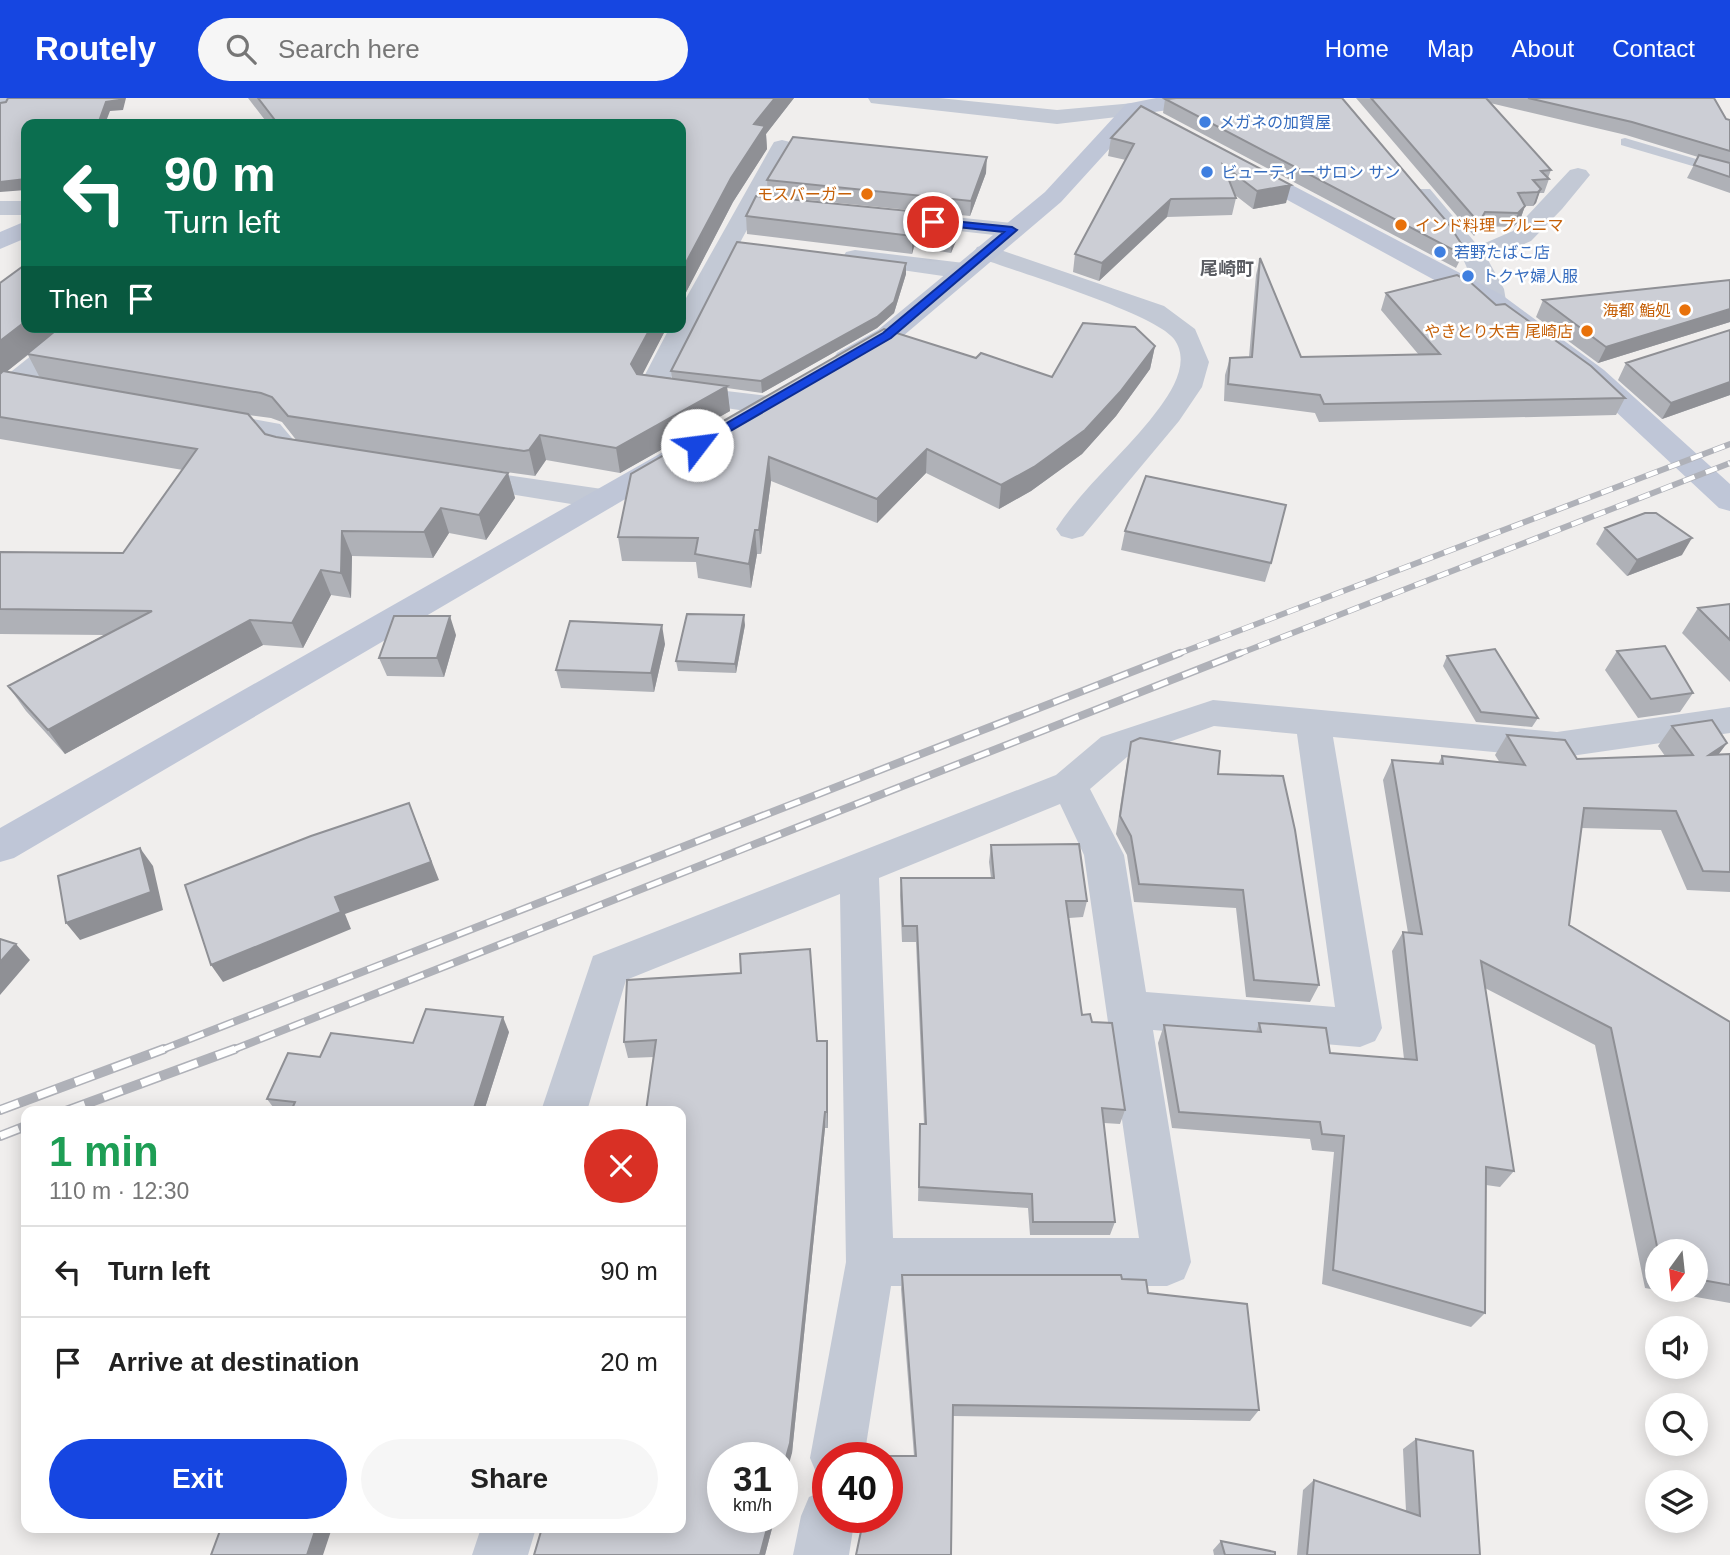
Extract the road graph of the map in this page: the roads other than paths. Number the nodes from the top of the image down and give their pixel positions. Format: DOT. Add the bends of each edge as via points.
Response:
graph roads {
  1 [pos="4,98"];
  2 [pos="879,98"];
  3 [pos="1208,98"];
  4 [pos="1124,104"];
  5 [pos="0,105"];
  6 [pos="1171,129"];
  7 [pos="1625,142"];
  8 [pos="782,147"];
  9 [pos="1220,155"];
  10 [pos="1730,173"];
  11 [pos="1578,175"];
  12 [pos="1407,176"];
  13 [pos="747,203"];
  14 [pos="773,206"];
  15 [pos="0,208"];
  16 [pos="21,208"];
  17 [pos="880,217"];
  18 [pos="1012,230"];
  19 [pos="21,231"];
  20 [pos="0,242"];
  21 [pos="730,242"];
  22 [pos="758,245"];
  23 [pos="986,252"];
  24 [pos="826,254"];
  25 [pos="1474,257"];
  26 [pos="964,271"];
  27 [pos="1493,301"];
  28 [pos="686,324"];
  29 [pos="77,333"];
  30 [pos="681,333"];
  31 [pos="827,370"];
  32 [pos="6,389"];
  33 [pos="792,391"];
  34 [pos="52,392"];
  35 [pos="768,405"];
  36 [pos="188,416"];
  37 [pos="732,425"];
  38 [pos="697,445"];
  39 [pos="342,459"];
  40 [pos="438,474"];
  41 [pos="602,499"];
  42 [pos="1730,501"];
  43 [pos="1072,529"];
  44 [pos="1730,720"];
  45 [pos="1313,723"];
  46 [pos="1069,785"];
  47 [pos="0,847"];
  48 [pos="859,869"];
  49 [pos="1128,1009"];
  50 [pos="566,1106"];
  51 [pos="870,1262"];
  52 [pos="840,1442"];
  53 [pos="507,1533"];
  54 [pos="825,1533"];
  55 [pos="500,1555"];
  56 [pos="821,1555"];
  1 -- 5 [label="street"];
  2 -- 4 [label="street" via="1056,117"];
  3 -- 4 [label="street"];
  4 -- 6 [label="street"];
  4 -- 18 [label="street" via="1053,197"];
  7 -- 10 [label="lane"];
  8 -- 13 [label="street"];
  9 -- 27 [label="street"];
  11 -- 25 [label="street" via="1522,236"];
  12 -- 25 [label="street"];
  13 -- 14 [label="street"];
  13 -- 21 [label="street"];
  15 -- 16 [label="street"];
  17 -- 18 [label="street"];
  18 -- 23 [label="street"];
  19 -- 20 [label="street"];
  21 -- 22 [label="street"];
  21 -- 28 [label="street"];
  23 -- 26 [label="street"];
  23 -- 43 [label="street" via="1155,312 1186,335 1195,362 1188,387 1169,415"];
  24 -- 26 [label="street"];
  25 -- 27 [label="street" via="1493,292"];
  26 -- 31 [label="street" via="887,336"];
  27 -- 42 [label="street" via="1607,372"];
  29 -- 32 [label="street"];
  30 -- 35 [label="street" via="651,390"];
  32 -- 34 [label="street"];
  33 -- 35 [label="street"];
  35 -- 37 [label="street"];
  36 -- 39 [label="street" via="270,430 287,451"];
  38 -- 41 [label="street"];
  40 -- 41 [label="street"];
  41 -- 47 [label="street"];
  44 -- 45 [label="street" via="1557,745"];
  45 -- 46 [label="street" via="1213,713 1114,747"];
  45 -- 49 [label="street" via="1360,1028"];
  46 -- 48 [label="street"];
  46 -- 49 [label="street" via="1104,855"];
  48 -- 50 [label="street" via="608,969"];
  48 -- 51 [label="street"];
  49 -- 51 [label="street" via="1167,1262"];
  51 -- 52 [label="street"];
  53 -- 55 [label="street"];
  54 -- 56 [label="street"];
}
